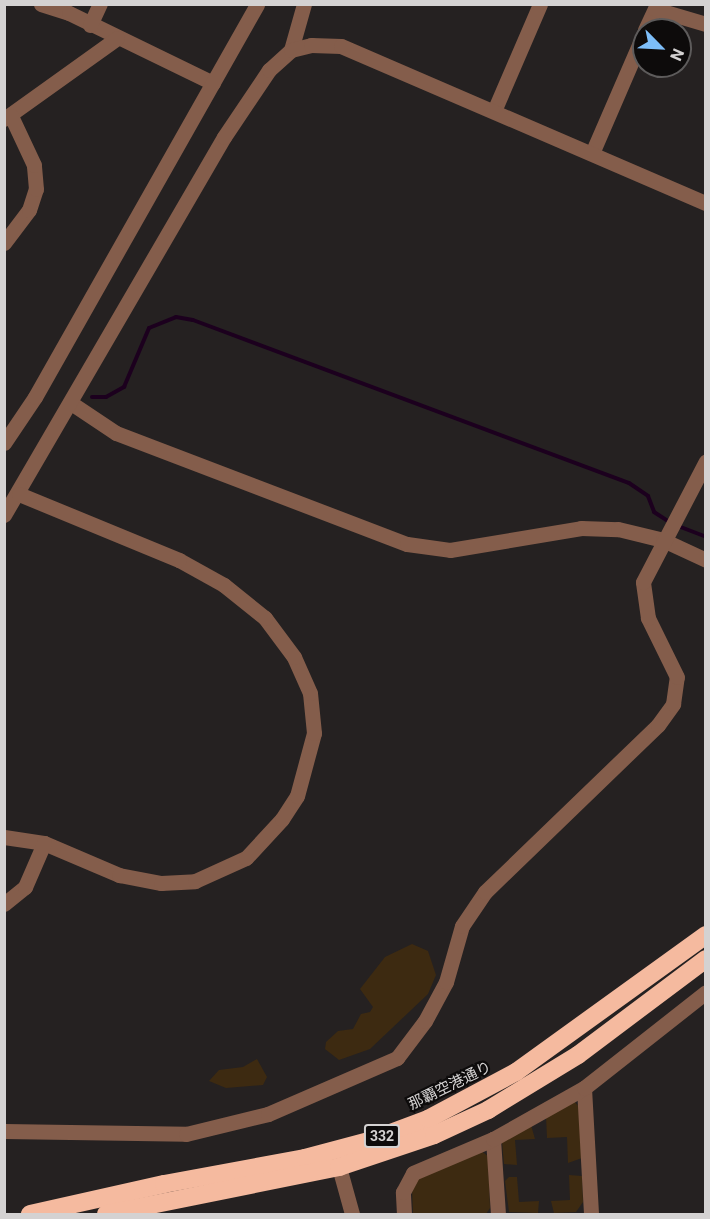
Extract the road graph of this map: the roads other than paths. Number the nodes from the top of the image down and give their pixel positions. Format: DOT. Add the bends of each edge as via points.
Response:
graph roads {
  1 [pos="41,4"];
  2 [pos="100,4"];
  3 [pos="256,4"];
  4 [pos="304,4"];
  5 [pos="540,4"];
  6 [pos="649,7"];
  7 [pos="90,24"];
  8 [pos="705,24"];
  9 [pos="117,38"];
  10 [pos="291,50"];
  11 [pos="632,62"];
  12 [pos="213,83"];
  13 [pos="494,111"];
  14 [pos="8,117"];
  15 [pos="593,152"];
  16 [pos="705,203"];
  17 [pos="4,243"];
  18 [pos="71,403"];
  19 [pos="4,443"];
  20 [pos="705,461"];
  21 [pos="18,494"];
  22 [pos="4,516"];
  23 [pos="663,540"];
  24 [pos="705,560"];
  25 [pos="4,837"];
  26 [pos="44,843"];
  27 [pos="4,904"];
  28 [pos="705,935"];
  29 [pos="687,948"];
  30 [pos="704,964"];
  31 [pos="705,992"];
  32 [pos="584,1088"];
  33 [pos="4,1131"];
  34 [pos="493,1139"];
  35 [pos="339,1167"];
  36 [pos="30,1215"];
  37 [pos="106,1215"];
  38 [pos="352,1215"];
  39 [pos="404,1215"];
  40 [pos="498,1215"];
  41 [pos="591,1215"];
  1 -- 7 [label="lane"];
  2 -- 7 [label="lane"];
  3 -- 12 [label="lane"];
  4 -- 10 [label="lane"];
  5 -- 13 [label="lane"];
  6 -- 8 [label="lane"];
  7 -- 9 [label="lane"];
  9 -- 12 [label="lane"];
  9 -- 14 [label="lane"];
  10 -- 13 [label="lane" via="310,45 341,46"];
  10 -- 18 [label="lane" via="269,70 241,111"];
  11 -- 15 [label="lane"];
  12 -- 19 [label="lane" via="35,397"];
  13 -- 15 [label="lane"];
  14 -- 17 [label="lane" via="34,165 36,189 29,210"];
  15 -- 16 [label="lane"];
  18 -- 21 [label="lane"];
  18 -- 23 [label="lane" via="116,433 407,544 450,550 482,548 581,528 618,529"];
  20 -- 23 [label="lane"];
  21 -- 22 [label="lane"];
  21 -- 26 [label="lane" via="179,560 224,585 265,618 294,657 310,693 314,733 297,796 282,819 246,858 224,870 195,881 161,883 119,875"];
  23 -- 24 [label="lane"];
  23 -- 33 [label="lane" via="643,582 643,598 677,677 673,704 658,725 486,892 462,926 446,982 425,1021 397,1058 268,1114 186,1134"];
  25 -- 26 [label="lane"];
  26 -- 27 [label="lane" via="25,887"];
  28 -- 29 [label="highway, 那覇空港通り / 332"];
  29 -- 30 [label="lane"];
  29 -- 36 [label="highway, 那覇空港通り / 332" via="516,1072 428,1119 372,1140 305,1158 164,1184"];
  30 -- 35 [label="highway, 332" via="578,1055 513,1096 434,1135"];
  31 -- 32 [label="lane"];
  32 -- 34 [label="lane"];
  32 -- 41 [label="lane"];
  34 -- 39 [label="lane" via="413,1173 403,1192"];
  34 -- 40 [label="lane"];
  35 -- 37 [label="highway, 332"];
  35 -- 38 [label="lane"];
}
